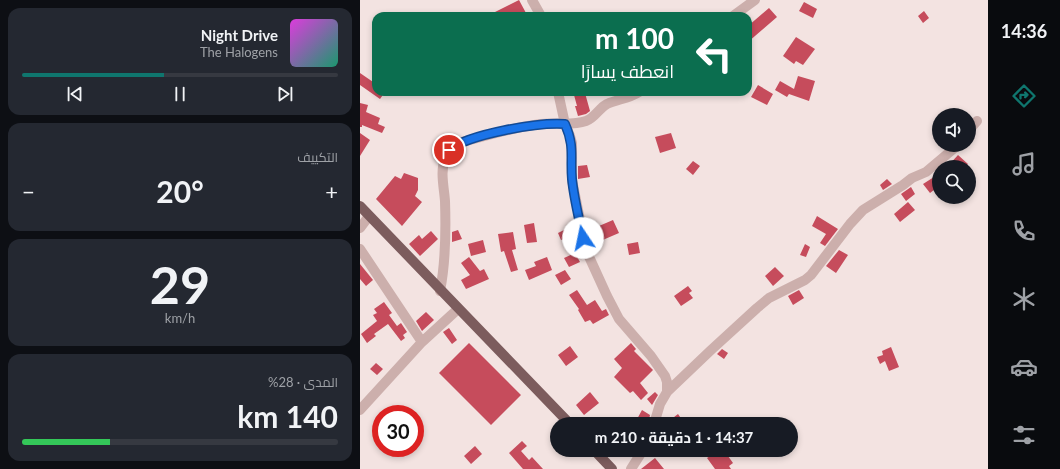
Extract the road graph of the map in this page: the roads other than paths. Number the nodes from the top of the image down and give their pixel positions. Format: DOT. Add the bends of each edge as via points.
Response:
graph roads {
  1 [pos="532,0"];
  2 [pos="754,0"];
  3 [pos="539,12"];
  4 [pos="739,12"];
  5 [pos="559,96"];
  6 [pos="632,96"];
  7 [pos="565,124"];
  8 [pos="950,152"];
  9 [pos="360,206"];
  10 [pos="369,216"];
  11 [pos="360,228"];
  12 [pos="360,249"];
  13 [pos="440,291"];
  14 [pos="458,309"];
  15 [pos="422,342"];
  16 [pos="667,392"];
  17 [pos="360,410"];
  18 [pos="563,417"];
  19 [pos="656,417"];
  20 [pos="601,457"];
  21 [pos="639,457"];
  22 [pos="612,469"];
  23 [pos="631,469"];
  1 -- 3 [label="street"];
  2 -- 4 [label="street"];
  5 -- 7 [label="street"];
  6 -- 7 [label="street" via="609,103 587,121"];
  7 -- 13 [label="street" via="550,123 492,134 462,142 449,150 443,165 445,260"];
  7 -- 16 [label="street" via="572,143 572,180 589,258 614,311 665,376"];
  8 -- 16 [label="street" via="926,172 912,178 863,210 811,275 756,308"];
  9 -- 10 [label="main road"];
  10 -- 11 [label="street"];
  10 -- 13 [label="main road"];
  12 -- 15 [label="street"];
  13 -- 14 [label="main road"];
  14 -- 15 [label="street"];
  14 -- 18 [label="main road"];
  15 -- 17 [label="street"];
  16 -- 19 [label="street"];
  20 -- 22 [label="main road"];
  21 -- 23 [label="street"];
}
